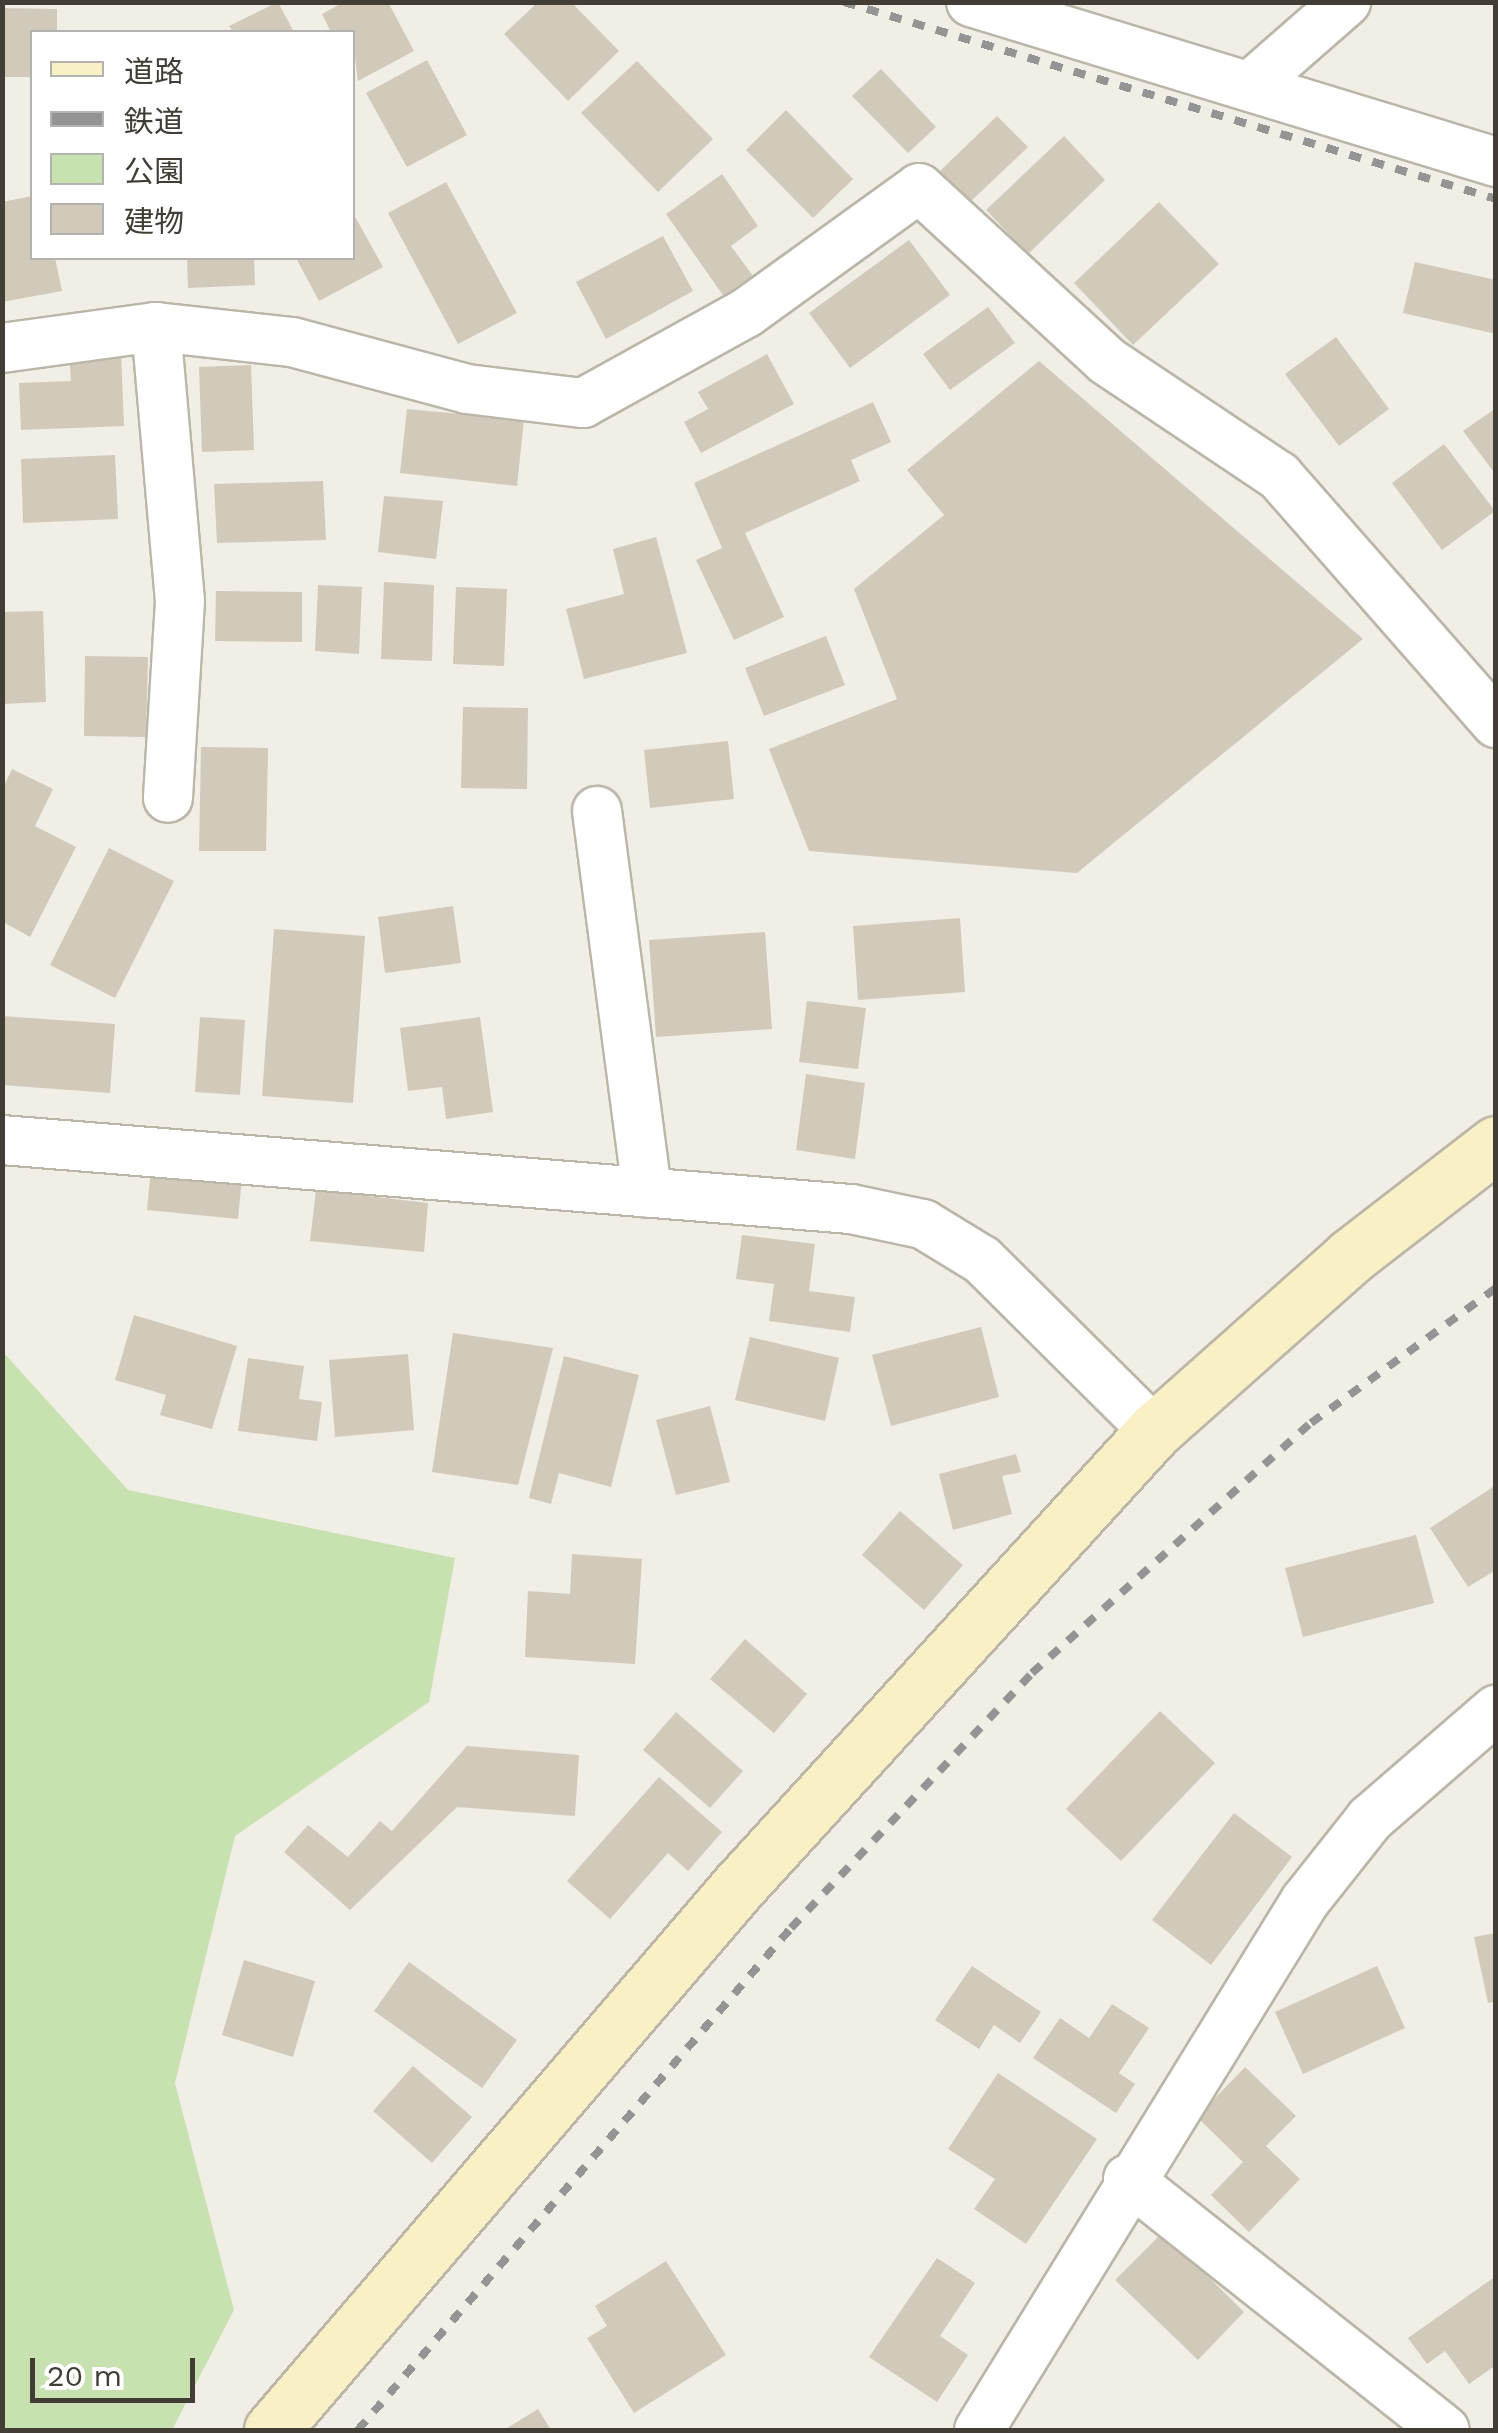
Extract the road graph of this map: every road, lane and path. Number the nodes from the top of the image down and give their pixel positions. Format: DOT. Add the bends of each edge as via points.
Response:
graph roads {
  1 [pos="971,2"];
  2 [pos="1346,2"];
  3 [pos="1250,86"];
  4 [pos="1496,162"];
  5 [pos="156,327"];
  6 [pos="2,348"];
  7 [pos="1496,723"];
  8 [pos="168,798"];
  9 [pos="596,811"];
  10 [pos="2,1140"];
  11 [pos="1496,1144"];
  12 [pos="647,1193"];
  13 [pos="1154,1431"];
  14 [pos="1496,1710"];
  15 [pos="1128,2179"];
  16 [pos="272,2430"];
  17 [pos="980,2430"];
  18 [pos="1445,2430"];
  1 -- 3 [label="street"];
  2 -- 3 [label="street"];
  3 -- 4 [label="street"];
  5 -- 6 [label="street"];
  5 -- 7 [label="street" via="292,342 467,389 583,403 746,313 919,188 1107,361 1279,476"];
  5 -- 8 [label="street" via="180,601"];
  9 -- 12 [label="street"];
  10 -- 12 [label="street"];
  11 -- 13 [label="street"];
  12 -- 13 [label="street" via="852,1209 923,1224 982,1260"];
  13 -- 16 [label="street" via="736,1888"];
  14 -- 15 [label="street" via="1370,1820 1305,1901"];
  15 -- 17 [label="street"];
  15 -- 18 [label="street"];
}
